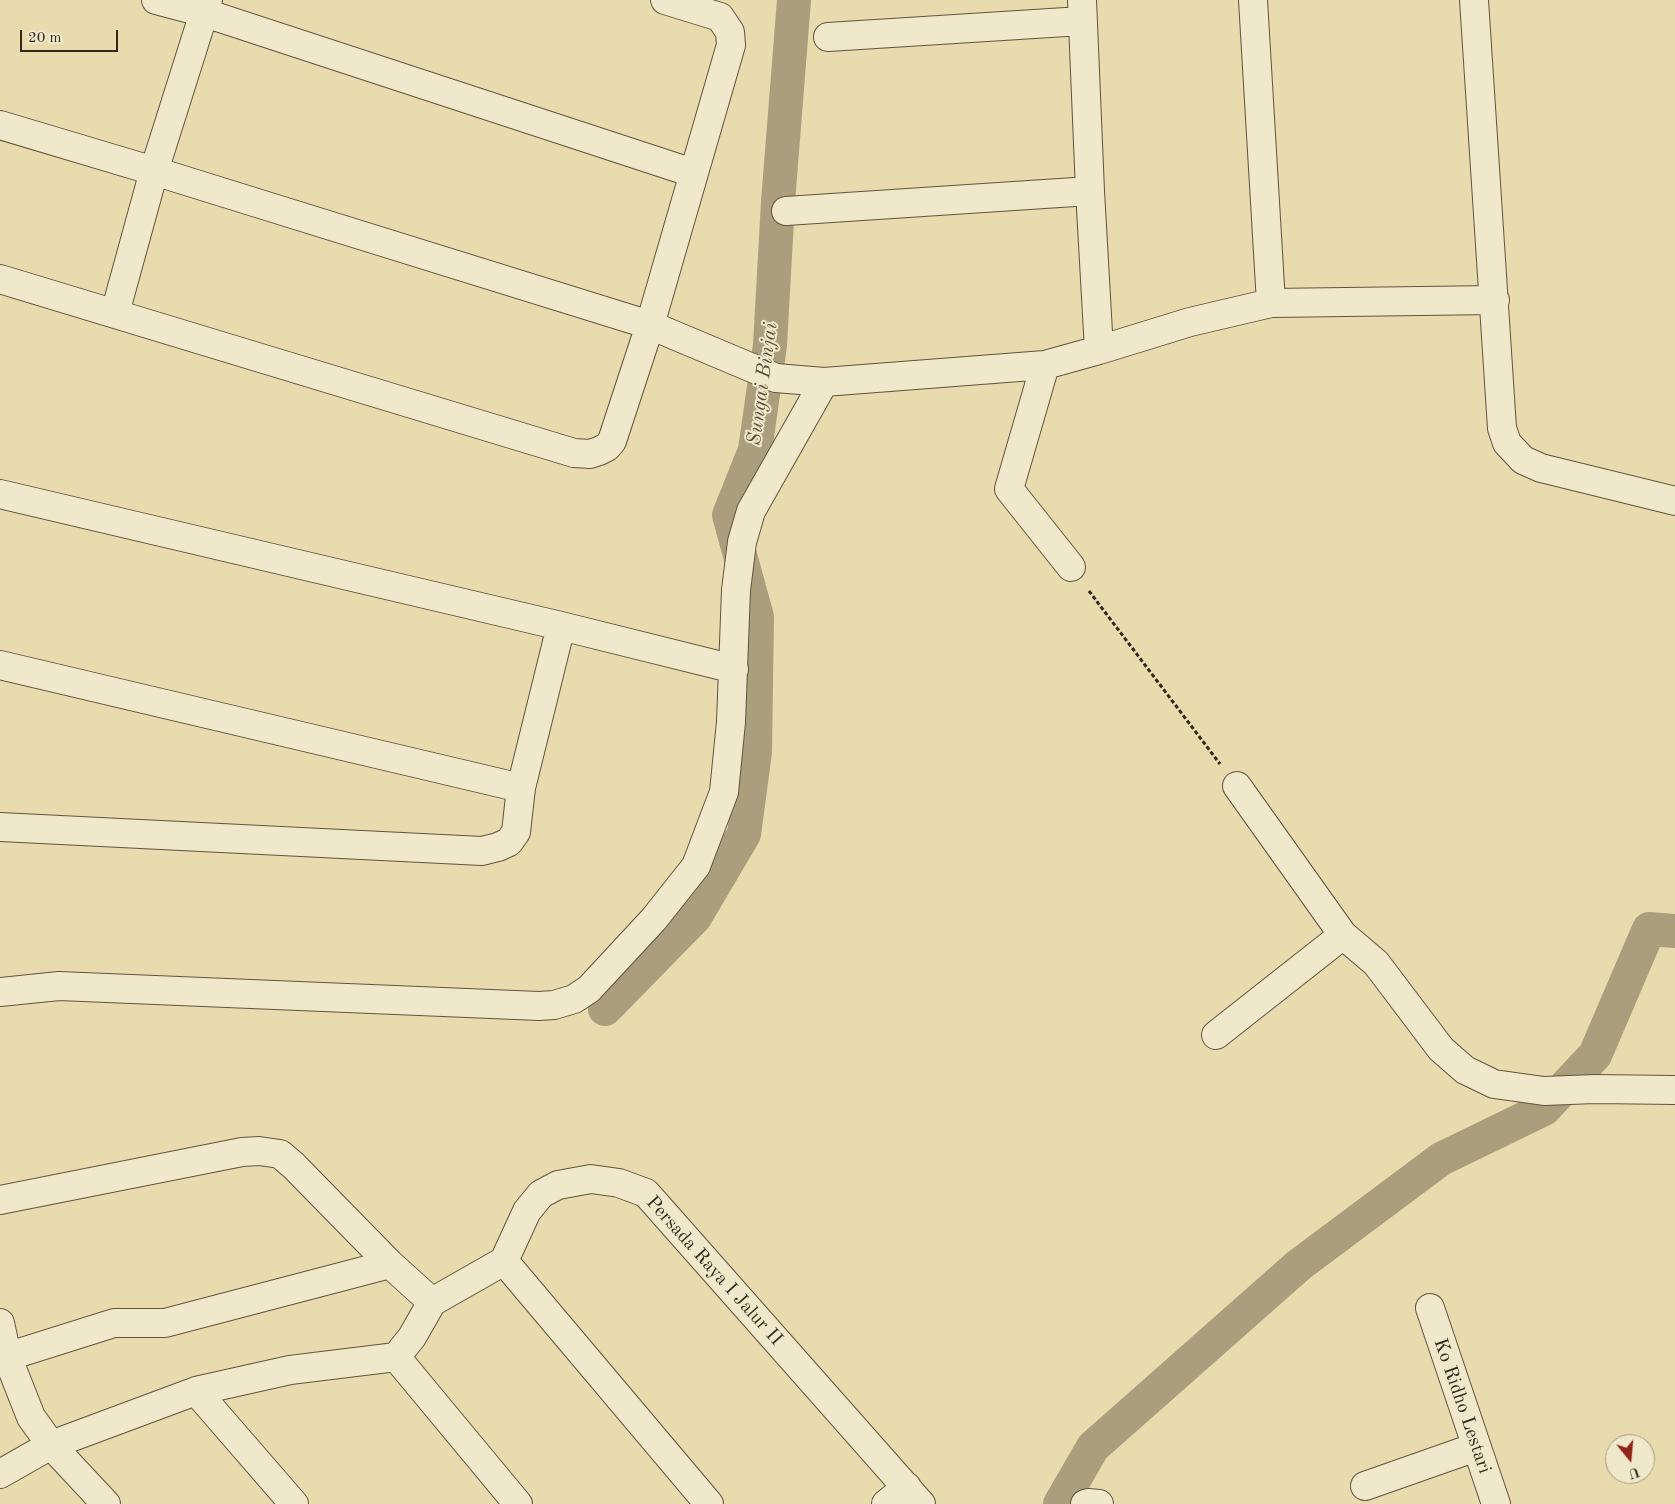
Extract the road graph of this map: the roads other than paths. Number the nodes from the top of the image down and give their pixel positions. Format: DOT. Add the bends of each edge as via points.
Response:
graph roads {
  1 [pos="156,0"];
  2 [pos="665,0"];
  3 [pos="1253,0"];
  4 [pos="1474,0"];
  5 [pos="206,7"];
  6 [pos="1082,10"];
  7 [pos="828,37"];
  8 [pos="0,125"];
  9 [pos="154,171"];
  10 [pos="692,174"];
  11 [pos="1090,191"];
  12 [pos="786,211"];
  13 [pos="0,279"];
  14 [pos="1495,300"];
  15 [pos="1271,303"];
  16 [pos="115,313"];
  17 [pos="650,325"];
  18 [pos="1100,350"];
  19 [pos="1044,365"];
  20 [pos="824,382"];
  21 [pos="0,494"];
  22 [pos="1675,501"];
  23 [pos="1071,567"];
  24 [pos="561,626"];
  25 [pos="0,665"];
  26 [pos="734,669"];
  27 [pos="1237,786"];
  28 [pos="521,788"];
  29 [pos="0,826"];
  30 [pos="1343,935"];
  31 [pos="0,992"];
  32 [pos="1216,1035"];
  33 [pos="1675,1090"];
  34 [pos="0,1200"];
  35 [pos="504,1261"];
  36 [pos="390,1264"];
  37 [pos="432,1302"];
  38 [pos="1430,1308"];
  39 [pos="0,1323"];
  40 [pos="4,1357"];
  41 [pos="396,1358"];
  42 [pos="196,1391"];
  43 [pos="51,1445"];
  44 [pos="1476,1447"];
  45 [pos="0,1474"];
  46 [pos="1365,1486"];
  47 [pos="914,1495"];
  48 [pos="106,1504"];
  49 [pos="294,1504"];
  50 [pos="518,1504"];
  51 [pos="709,1504"];
  52 [pos="886,1504"];
  53 [pos="1085,1504"];
  54 [pos="1099,1504"];
  55 [pos="1496,1504"];
  1 -- 5 [label="street"];
  2 -- 10 [label="street" via="720,17 730,32 731,45"];
  3 -- 15 [label="street"];
  4 -- 14 [label="street"];
  5 -- 9 [label="street"];
  5 -- 10 [label="street"];
  6 -- 7 [label="street"];
  6 -- 11 [label="street"];
  8 -- 9 [label="street"];
  9 -- 16 [label="street"];
  9 -- 17 [label="street"];
  10 -- 17 [label="street"];
  11 -- 12 [label="street"];
  11 -- 18 [label="street"];
  13 -- 16 [label="street"];
  14 -- 15 [label="street"];
  14 -- 22 [label="street" via="1502,428 1507,443 1523,460 1541,468"];
  15 -- 18 [label="street" via="1190,322"];
  16 -- 17 [label="street" via="574,453 590,454 607,447 612,441"];
  17 -- 20 [label="street" via="776,378"];
  18 -- 19 [label="street"];
  19 -- 20 [label="street"];
  19 -- 23 [label="street" via="1008,489"];
  20 -- 26 [label="street" via="751,511 742,542 736,590"];
  21 -- 24 [label="street"];
  24 -- 26 [label="street"];
  24 -- 28 [label="street"];
  25 -- 28 [label="street"];
  26 -- 31 [label="street" via="724,792 696,866 654,919 590,989 574,999 539,1006 59,986"];
  27 -- 30 [label="street"];
  28 -- 29 [label="street" via="516,832 509,842 482,851"];
  30 -- 32 [label="street"];
  30 -- 33 [label="street" via="1376,963 1441,1049 1465,1070 1494,1084 1544,1091"];
  34 -- 36 [label="street" via="242,1152 280,1154"];
  35 -- 37 [label="street"];
  35 -- 47 [label="street, Persada Raya I Jalur II" via="527,1211 541,1194 558,1185 591,1179 619,1182 646,1193"];
  35 -- 51 [label="street"];
  36 -- 37 [label="street"];
  36 -- 40 [label="street" via="164,1323 114,1323"];
  37 -- 41 [label="street"];
  38 -- 44 [label="street, Ko Ridho Lestari"];
  39 -- 40 [label="street"];
  40 -- 43 [label="street" via="31,1417"];
  41 -- 42 [label="street" via="290,1370"];
  41 -- 50 [label="street"];
  42 -- 43 [label="street"];
  42 -- 49 [label="street"];
  43 -- 45 [label="street"];
  43 -- 48 [label="street"];
  44 -- 46 [label="street"];
  44 -- 55 [label="street, Ko Ridho Lestari"];
  47 -- 52 [label="street"];
  53 -- 54 [label="street"];
}
